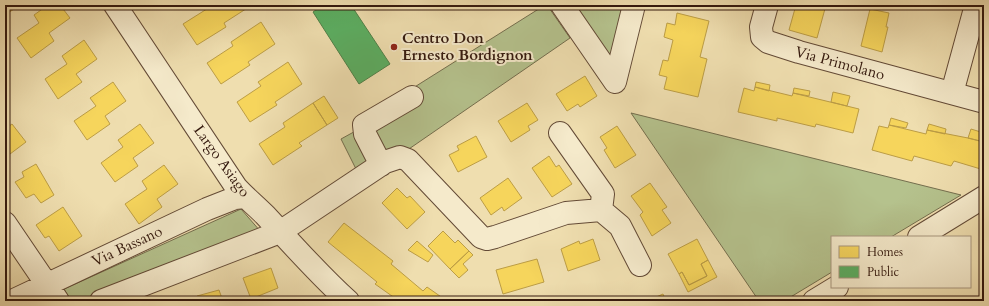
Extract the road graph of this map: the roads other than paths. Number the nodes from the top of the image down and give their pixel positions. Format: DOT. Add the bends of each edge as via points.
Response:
graph roads {
  1 [pos="115,5"];
  2 [pos="562,5"];
  3 [pos="634,5"];
  4 [pos="767,5"];
  5 [pos="976,5"];
  6 [pos="952,93"];
  7 [pos="412,97"];
  8 [pos="984,102"];
  9 [pos="560,133"];
  10 [pos="382,165"];
  11 [pos="245,197"];
  12 [pos="984,197"];
  13 [pos="601,210"];
  14 [pos="5,223"];
  15 [pos="280,232"];
  16 [pos="921,236"];
  17 [pos="640,265"];
  18 [pos="835,288"];
  19 [pos="53,293"];
  20 [pos="12,301"];
  21 [pos="101,301"];
  22 [pos="348,301"];
  23 [pos="814,301"];
  1 -- 11 [label="street, Largo Asiago"];
  2 -- 3 [label="street" via="615,82"];
  4 -- 6 [label="street, Via Primolano" via="761,27 762,37 768,42"];
  5 -- 6 [label="street"];
  6 -- 8 [label="street, Via Primolano"];
  7 -- 10 [label="street" via="364,125 365,134"];
  9 -- 13 [label="street" via="603,194"];
  10 -- 13 [label="street" via="400,156 408,160 481,236 487,239 566,213"];
  10 -- 15 [label="street"];
  11 -- 15 [label="street, Largo Asiago"];
  11 -- 19 [label="street, Via Bassano" via="235,198 207,209"];
  12 -- 16 [label="street"];
  13 -- 17 [label="street" via="620,226"];
  14 -- 19 [label="street"];
  15 -- 21 [label="street"];
  15 -- 22 [label="street, Largo Asiago"];
  18 -- 23 [label="street"];
  19 -- 20 [label="street, Via Bassano"];
}
